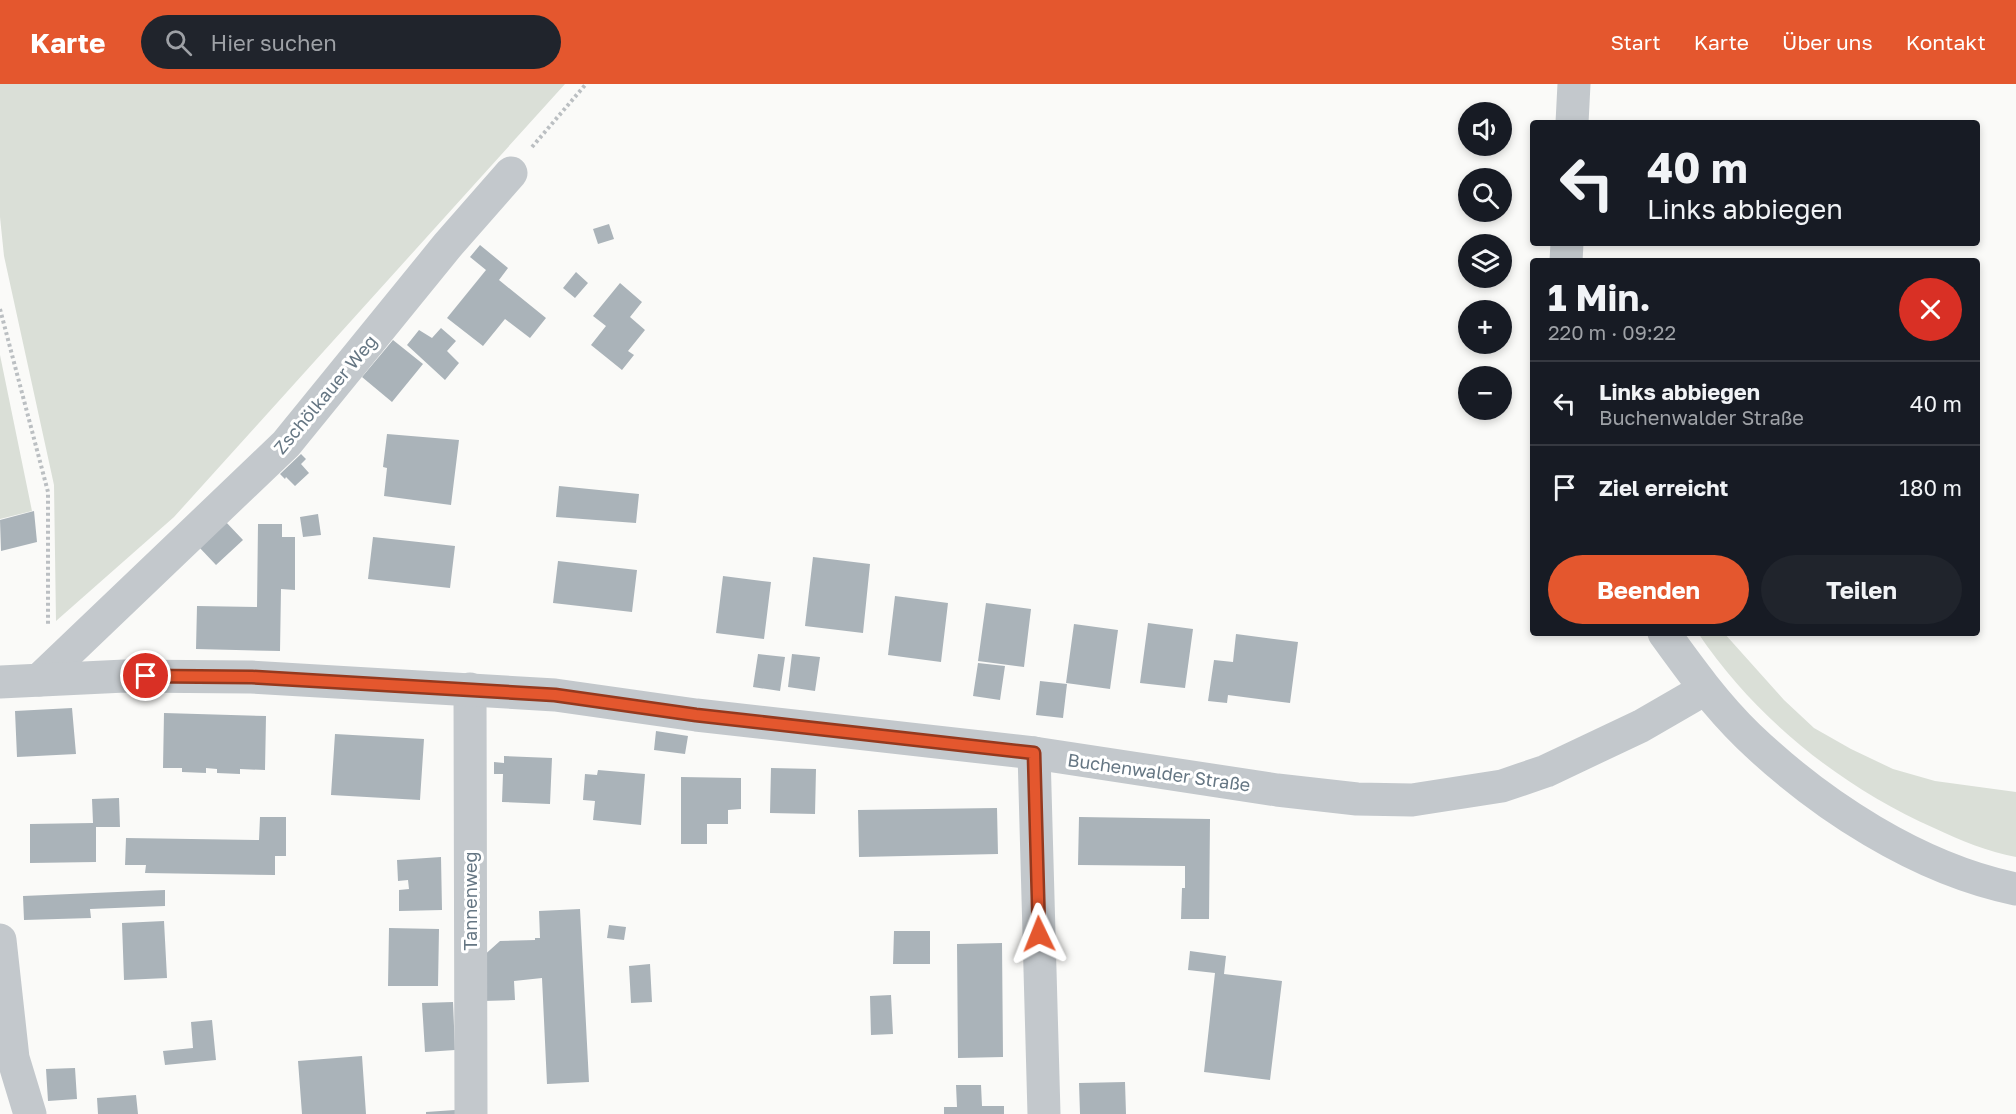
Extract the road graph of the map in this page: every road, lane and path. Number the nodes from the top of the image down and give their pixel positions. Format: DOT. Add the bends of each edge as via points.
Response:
graph roads {
  1 [pos="586,84"];
  2 [pos="1574,84"];
  3 [pos="1572,120"];
  4 [pos="511,173"];
  5 [pos="0,309"];
  6 [pos="1666,636"];
  7 [pos="65,653"];
  8 [pos="39,680"];
  9 [pos="0,682"];
  10 [pos="470,689"];
  11 [pos="1705,689"];
  12 [pos="1034,753"];
  13 [pos="2016,889"];
  14 [pos="0,940"];
  15 [pos="30,1114"];
  16 [pos="471,1114"];
  17 [pos="1044,1114"];
  1 -- 4 [label="path"];
  2 -- 3 [label="street"];
  4 -- 7 [label="street, Zschölkauer Weg" via="286,444"];
  5 -- 7 [label="path" via="48,492 48,637"];
  6 -- 11 [label="street"];
  7 -- 8 [label="street, Zschölkauer Weg"];
  8 -- 9 [label="street, Buchenwalder Straße"];
  8 -- 10 [label="street, Buchenwalder Straße" via="252,677"];
  10 -- 12 [label="street, Buchenwalder Straße" via="555,695"];
  10 -- 16 [label="street, Tannenweg"];
  11 -- 12 [label="street, Buchenwalder Straße" via="1641,726 1546,771 1502,786 1412,800 1357,799 1276,790"];
  11 -- 13 [label="street" via="1748,736 1847,817 1917,855 1992,884"];
  12 -- 17 [label="street"];
  14 -- 15 [label="street" via="13,1058"];
}
